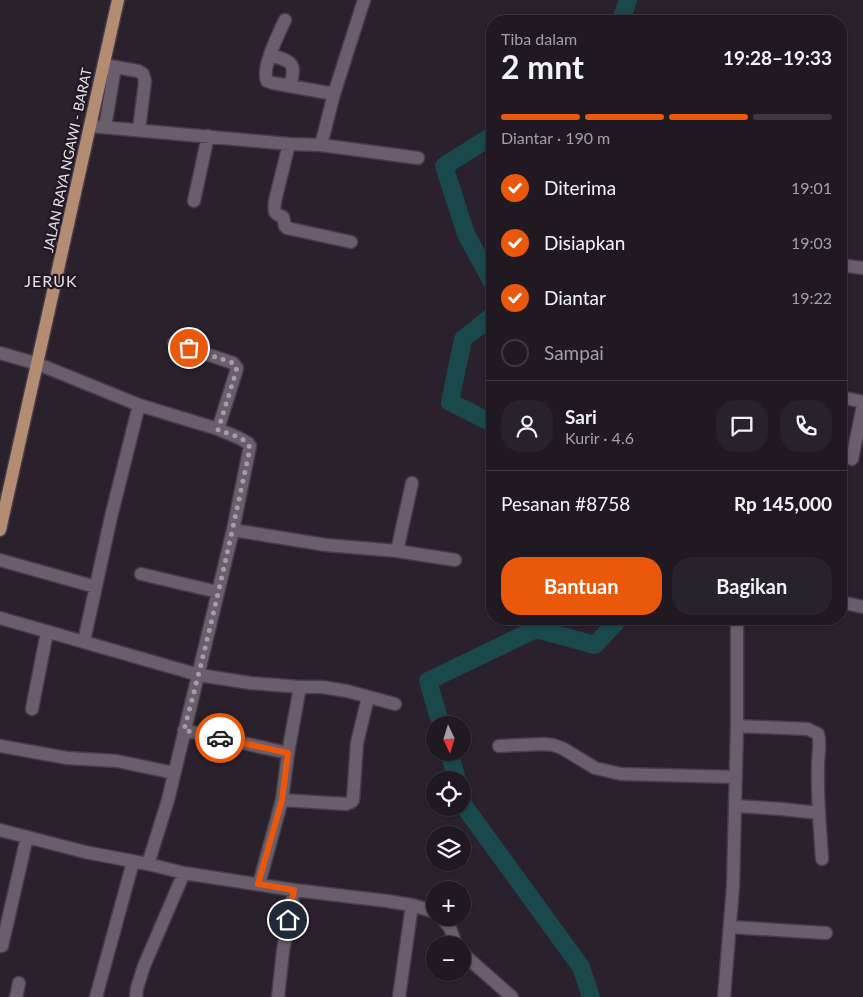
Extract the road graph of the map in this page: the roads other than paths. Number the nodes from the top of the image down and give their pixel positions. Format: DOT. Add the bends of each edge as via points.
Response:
graph roads {
  1 [pos="118,0"];
  2 [pos="364,0"];
  3 [pos="285,20"];
  4 [pos="270,55"];
  5 [pos="110,66"];
  6 [pos="290,86"];
  7 [pos="334,94"];
  8 [pos="98,127"];
  9 [pos="138,130"];
  10 [pos="208,136"];
  11 [pos="289,144"];
  12 [pos="321,145"];
  13 [pos="418,158"];
  14 [pos="194,201"];
  15 [pos="351,242"];
  16 [pos="847,266"];
  17 [pos="863,268"];
  18 [pos="174,342"];
  19 [pos="0,353"];
  20 [pos="38,364"];
  21 [pos="847,398"];
  22 [pos="863,402"];
  23 [pos="139,405"];
  24 [pos="863,406"];
  25 [pos="218,430"];
  26 [pos="852,459"];
  27 [pos="412,483"];
  28 [pos="0,530"];
  29 [pos="233,530"];
  30 [pos="397,551"];
  31 [pos="0,560"];
  32 [pos="455,560"];
  33 [pos="141,574"];
  34 [pos="96,586"];
  35 [pos="218,592"];
  36 [pos="847,603"];
  37 [pos="863,606"];
  38 [pos="0,618"];
  39 [pos="737,625"];
  40 [pos="47,632"];
  41 [pos="84,642"];
  42 [pos="199,675"];
  43 [pos="300,687"];
  44 [pos="368,696"];
  45 [pos="394,704"];
  46 [pos="32,709"];
  47 [pos="737,726"];
  48 [pos="184,730"];
  49 [pos="0,746"];
  50 [pos="499,746"];
  51 [pos="288,753"];
  52 [pos="174,773"];
  53 [pos="736,777"];
  54 [pos="282,800"];
  55 [pos="736,806"];
  56 [pos="819,814"];
  57 [pos="0,830"];
  58 [pos="27,837"];
  59 [pos="822,858"];
  60 [pos="133,862"];
  61 [pos="148,864"];
  62 [pos="184,873"];
  63 [pos="258,884"];
  64 [pos="294,890"];
  65 [pos="412,905"];
  66 [pos="426,909"];
  67 [pos="730,928"];
  68 [pos="826,933"];
  69 [pos="2,946"];
  70 [pos="471,962"];
  71 [pos="19,983"];
  72 [pos="16,997"];
  73 [pos="96,997"];
  74 [pos="136,997"];
  75 [pos="278,997"];
  76 [pos="399,997"];
  77 [pos="512,997"];
  78 [pos="724,997"];
  1 -- 5 [label="main road, JALAN RAYA NGAWI - BARAT"];
  2 -- 7 [label="street"];
  3 -- 4 [label="street"];
  4 -- 6 [label="street" via="291,65 294,72"];
  4 -- 6 [label="street" via="267,81"];
  5 -- 8 [label="main road, JALAN RAYA NGAWI - BARAT"];
  5 -- 9 [label="street" via="143,74"];
  6 -- 7 [label="street"];
  7 -- 12 [label="street"];
  8 -- 9 [label="street"];
  8 -- 20 [label="main road, JALAN RAYA NGAWI - BARAT"];
  9 -- 10 [label="street"];
  10 -- 11 [label="street"];
  10 -- 14 [label="street"];
  11 -- 12 [label="street"];
  11 -- 15 [label="street" via="275,213 283,217 287,228"];
  12 -- 13 [label="street"];
  16 -- 17 [label="street"];
  18 -- 25 [label="street" via="233,363 237,368"];
  19 -- 20 [label="street"];
  20 -- 23 [label="street"];
  20 -- 28 [label="main road, JALAN RAYA NGAWI - BARAT"];
  21 -- 22 [label="street"];
  23 -- 25 [label="street"];
  23 -- 34 [label="street"];
  24 -- 26 [label="street"];
  25 -- 29 [label="street" via="250,446"];
  27 -- 30 [label="street"];
  29 -- 30 [label="street" via="326,545"];
  29 -- 35 [label="street"];
  30 -- 32 [label="street"];
  31 -- 34 [label="street"];
  33 -- 35 [label="street"];
  34 -- 41 [label="street"];
  35 -- 42 [label="street"];
  36 -- 37 [label="street"];
  38 -- 40 [label="street"];
  39 -- 47 [label="street"];
  40 -- 41 [label="street"];
  40 -- 46 [label="street"];
  41 -- 42 [label="street"];
  42 -- 43 [label="street"];
  42 -- 48 [label="street"];
  43 -- 44 [label="street" via="322,687"];
  43 -- 51 [label="street"];
  44 -- 45 [label="street"];
  44 -- 54 [label="street" via="357,743 353,800 346,804"];
  47 -- 53 [label="street"];
  47 -- 56 [label="street" via="808,729 818,734"];
  48 -- 51 [label="street"];
  48 -- 52 [label="street"];
  49 -- 52 [label="street" via="66,758 118,761"];
  50 -- 53 [label="street" via="544,744 562,748 595,768 621,774"];
  51 -- 54 [label="street"];
  52 -- 61 [label="street"];
  53 -- 55 [label="street"];
  54 -- 63 [label="street"];
  55 -- 56 [label="street"];
  55 -- 67 [label="street"];
  56 -- 59 [label="street"];
  57 -- 58 [label="street"];
  58 -- 60 [label="street"];
  58 -- 69 [label="street"];
  60 -- 61 [label="street"];
  60 -- 73 [label="street"];
  61 -- 62 [label="street"];
  62 -- 63 [label="street"];
  62 -- 74 [label="street" via="144,966"];
  63 -- 64 [label="street"];
  64 -- 65 [label="street"];
  64 -- 75 [label="street"];
  65 -- 66 [label="street"];
  65 -- 76 [label="street"];
  67 -- 68 [label="street"];
  67 -- 78 [label="street"];
  70 -- 77 [label="street"];
  71 -- 72 [label="street"];
}
